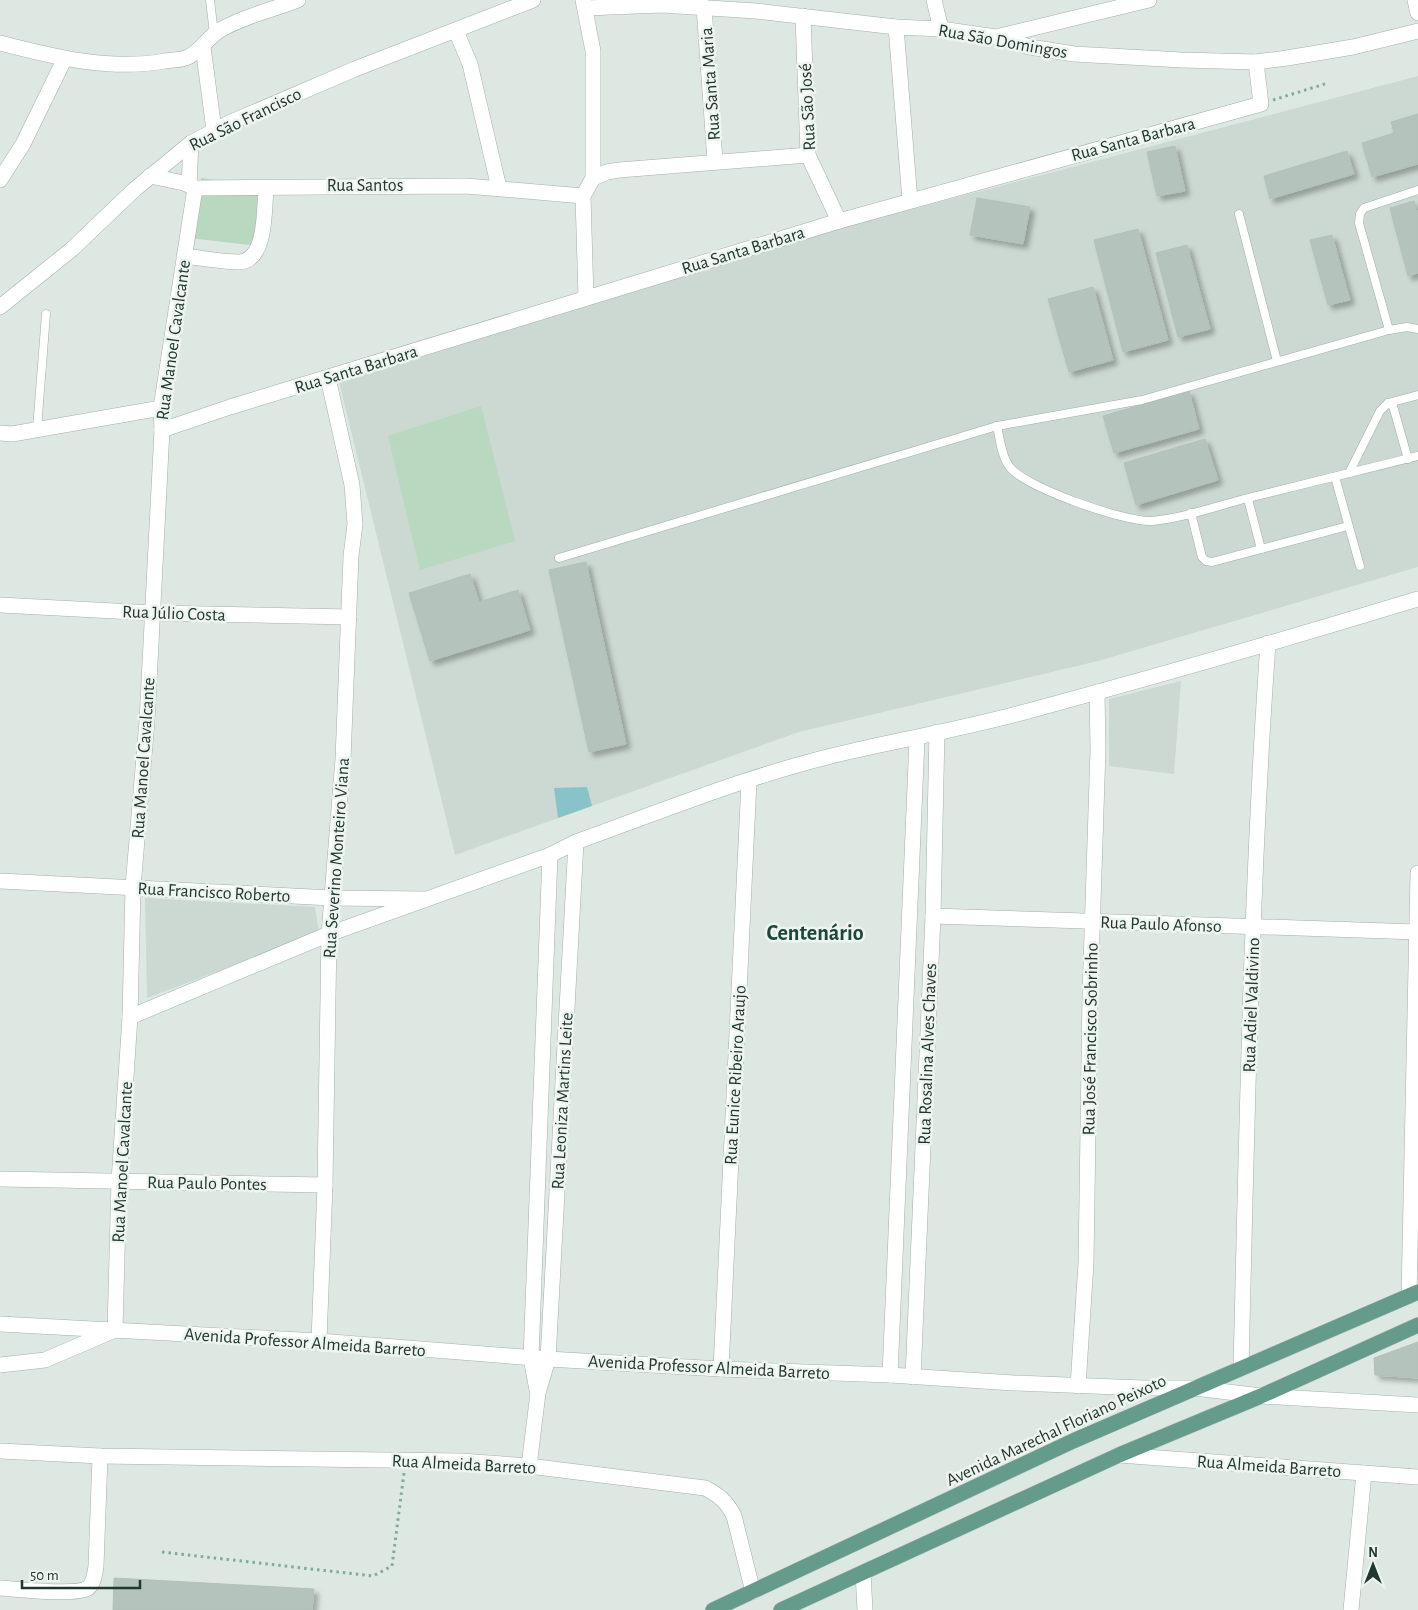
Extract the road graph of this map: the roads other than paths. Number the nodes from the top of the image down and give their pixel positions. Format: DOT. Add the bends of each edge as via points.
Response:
graph roads {
  1 [pos="210,0"];
  2 [pos="298,0"];
  3 [pos="532,0"];
  4 [pos="934,0"];
  5 [pos="1149,0"];
  6 [pos="1416,0"];
  7 [pos="584,4"];
  8 [pos="704,7"];
  9 [pos="1418,13"];
  10 [pos="802,16"];
  11 [pos="896,27"];
  12 [pos="941,30"];
  13 [pos="1418,30"];
  14 [pos="456,31"];
  15 [pos="214,34"];
  16 [pos="996,37"];
  17 [pos="0,43"];
  18 [pos="202,47"];
  19 [pos="64,60"];
  20 [pos="1256,62"];
  21 [pos="214,130"];
  22 [pos="191,142"];
  23 [pos="808,155"];
  24 [pos="715,161"];
  25 [pos="150,176"];
  26 [pos="593,178"];
  27 [pos="0,180"];
  28 [pos="192,187"];
  29 [pos="266,188"];
  30 [pos="499,188"];
  31 [pos="1418,190"];
  32 [pos="582,196"];
  33 [pos="910,201"];
  34 [pos="1239,214"];
  35 [pos="840,221"];
  36 [pos="184,256"];
  37 [pos="586,298"];
  38 [pos="0,307"];
  39 [pos="46,314"];
  40 [pos="1418,329"];
  41 [pos="1389,330"];
  42 [pos="1278,361"];
  43 [pos="328,378"];
  44 [pos="1418,395"];
  45 [pos="1388,404"];
  46 [pos="161,408"];
  47 [pos="997,426"];
  48 [pos="37,429"];
  49 [pos="162,430"];
  50 [pos="0,432"];
  51 [pos="1418,456"];
  52 [pos="1408,459"];
  53 [pos="1349,473"];
  54 [pos="1335,477"];
  55 [pos="1248,498"];
  56 [pos="1191,513"];
  57 [pos="1348,526"];
  58 [pos="1261,549"];
  59 [pos="559,558"];
  60 [pos="1360,566"];
  61 [pos="1418,599"];
  62 [pos="0,605"];
  63 [pos="153,613"];
  64 [pos="349,617"];
  65 [pos="1268,643"];
  66 [pos="1097,692"];
  67 [pos="937,732"];
  68 [pos="917,739"];
  69 [pos="750,781"];
  70 [pos="576,842"];
  71 [pos="550,854"];
  72 [pos="1418,873"];
  73 [pos="0,882"];
  74 [pos="133,887"];
  75 [pos="332,898"];
  76 [pos="428,899"];
  77 [pos="933,916"];
  78 [pos="1093,921"];
  79 [pos="1254,927"];
  80 [pos="1417,932"];
  81 [pos="330,934"];
  82 [pos="130,1016"];
  83 [pos="0,1179"];
  84 [pos="119,1181"];
  85 [pos="325,1184"];
  86 [pos="1413,1294"];
  87 [pos="0,1324"];
  88 [pos="1418,1326"];
  89 [pos="115,1330"];
  90 [pos="319,1341"];
  91 [pos="531,1358"];
  92 [pos="548,1359"];
  93 [pos="0,1365"];
  94 [pos="1241,1367"];
  95 [pos="721,1369"];
  96 [pos="890,1375"];
  97 [pos="913,1377"];
  98 [pos="1078,1386"];
  99 [pos="1195,1388"];
  100 [pos="538,1393"];
  101 [pos="1261,1396"];
  102 [pos="1418,1405"];
  103 [pos="0,1451"];
  104 [pos="1119,1455"];
  105 [pos="100,1456"];
  106 [pos="529,1466"];
  107 [pos="1364,1473"];
  108 [pos="1418,1477"];
  109 [pos="863,1573"];
  110 [pos="0,1588"];
  111 [pos="753,1592"];
  112 [pos="713,1610"];
  113 [pos="781,1610"];
  114 [pos="865,1610"];
  115 [pos="1351,1610"];
  1 -- 15 [label="lane"];
  2 -- 15 [label="street" via="230,24"];
  3 -- 14 [label="street, Rua São Francisco"];
  4 -- 12 [label="street"];
  5 -- 16 [label="street"];
  6 -- 9 [label="street"];
  7 -- 8 [label="street, Rua São Domingos"];
  7 -- 26 [label="street" via="593,51"];
  8 -- 10 [label="street, Rua São Domingos"];
  8 -- 24 [label="street, Rua Santa Maria"];
  10 -- 11 [label="street, Rua São Domingos"];
  10 -- 23 [label="street, Rua São José"];
  11 -- 12 [label="street, Rua São Domingos"];
  11 -- 33 [label="street"];
  12 -- 16 [label="street, Rua São Domingos"];
  13 -- 20 [label="street, Rua São Domingos" via="1353,47"];
  14 -- 21 [label="street, Rua São Francisco" via="356,69"];
  14 -- 30 [label="street" via="470,64"];
  15 -- 18 [label="street"];
  16 -- 20 [label="street, Rua São Domingos" via="1030,47 1074,54"];
  17 -- 19 [label="street"];
  18 -- 19 [label="street" via="188,57 138,64"];
  18 -- 21 [label="street"];
  19 -- 27 [label="street" via="23,144"];
  20 -- 33 [label="street, Rua Santa Barbara" via="1261,104"];
  21 -- 22 [label="street, Rua São Francisco"];
  22 -- 25 [label="street, Rua São Francisco"];
  22 -- 28 [label="street, Rua Manoel Cavalcante"];
  23 -- 24 [label="street"];
  23 -- 35 [label="street, Rua São José"];
  24 -- 26 [label="street" via="619,170"];
  25 -- 28 [label="street, Rua Santos"];
  25 -- 38 [label="street, Rua São Francisco" via="71,250"];
  26 -- 32 [label="street"];
  28 -- 29 [label="street, Rua Santos"];
  28 -- 36 [label="street, Rua Manoel Cavalcante"];
  29 -- 30 [label="street, Rua Santos" via="400,185"];
  29 -- 36 [label="street" via="262,230 253,257 240,262"];
  30 -- 32 [label="street, Rua Santos"];
  31 -- 41 [label="lane" via="1364,208 1360,214 1359,223"];
  32 -- 37 [label="street"];
  33 -- 35 [label="street, Rua Santa Barbara"];
  34 -- 42 [label="lane"];
  35 -- 37 [label="street, Rua Santa Barbara"];
  36 -- 46 [label="street, Rua Manoel Cavalcante"];
  37 -- 43 [label="street, Rua Santa Barbara"];
  39 -- 48 [label="lane"];
  40 -- 41 [label="lane"];
  41 -- 42 [label="lane"];
  42 -- 47 [label="lane" via="1134,401"];
  43 -- 49 [label="street, Rua Santa Barbara"];
  43 -- 64 [label="street, Rua Severino Monteiro Viana" via="352,485 355,524"];
  44 -- 45 [label="lane"];
  45 -- 52 [label="lane" via="1393,406"];
  45 -- 53 [label="lane" via="1380,411"];
  46 -- 48 [label="street"];
  46 -- 49 [label="street, Rua Manoel Cavalcante"];
  47 -- 56 [label="lane" via="1009,467 1026,481 1058,495 1134,519 1150,521"];
  47 -- 59 [label="lane"];
  48 -- 50 [label="street" via="12,434"];
  49 -- 63 [label="street, Rua Manoel Cavalcante"];
  51 -- 52 [label="lane"];
  52 -- 53 [label="lane"];
  53 -- 54 [label="lane"];
  54 -- 55 [label="lane"];
  54 -- 57 [label="lane"];
  55 -- 56 [label="lane"];
  55 -- 58 [label="lane"];
  56 -- 58 [label="lane" via="1202,557 1206,561"];
  57 -- 58 [label="lane"];
  57 -- 60 [label="lane"];
  61 -- 65 [label="street"];
  62 -- 63 [label="street, Rua Júlio Costa"];
  63 -- 64 [label="street, Rua Júlio Costa"];
  63 -- 74 [label="street, Rua Manoel Cavalcante"];
  64 -- 75 [label="street, Rua Severino Monteiro Viana" via="343,759"];
  65 -- 66 [label="street"];
  65 -- 79 [label="street, Rua Adiel Valdivino"];
  66 -- 67 [label="street"];
  66 -- 78 [label="street, Rua José Francisco Sobrinho"];
  67 -- 68 [label="street"];
  67 -- 77 [label="street, Rua Rosalina Alves Chaves"];
  68 -- 69 [label="street" via="846,752"];
  68 -- 96 [label="street, Rua Rosalina Alves Chaves"];
  69 -- 70 [label="street"];
  69 -- 95 [label="street, Rua Eunice Ribeiro Araujo"];
  70 -- 71 [label="street"];
  70 -- 92 [label="street, Rua Leoniza Martins Leite"];
  71 -- 76 [label="street"];
  71 -- 91 [label="street, Rua Leoniza Martins Leite"];
  72 -- 80 [label="street"];
  73 -- 74 [label="street, Rua Francisco Roberto"];
  74 -- 75 [label="street, Rua Francisco Roberto"];
  74 -- 82 [label="street, Rua Manoel Cavalcante"];
  75 -- 76 [label="street, Rua Francisco Roberto"];
  75 -- 81 [label="street, Rua Severino Monteiro Viana"];
  76 -- 81 [label="street"];
  77 -- 78 [label="street, Rua Paulo Afonso"];
  77 -- 97 [label="street, Rua Rosalina Alves Chaves"];
  78 -- 79 [label="street, Rua Paulo Afonso"];
  78 -- 98 [label="street, Rua José Francisco Sobrinho" via="1086,1263"];
  79 -- 80 [label="street, Rua Paulo Afonso"];
  79 -- 94 [label="street, Rua Adiel Valdivino"];
  80 -- 86 [label="street"];
  81 -- 82 [label="street"];
  81 -- 85 [label="street, Rua Severino Monteiro Viana"];
  82 -- 84 [label="street, Rua Manoel Cavalcante"];
  83 -- 84 [label="street, Rua Paulo Pontes"];
  84 -- 85 [label="street, Rua Paulo Pontes"];
  84 -- 89 [label="street, Rua Manoel Cavalcante"];
  85 -- 90 [label="street, Rua Severino Monteiro Viana"];
  86 -- 94 [label="main road, Avenida Marechal Floriano Peixoto"];
  87 -- 89 [label="street, Avenida Professor Almeida Barreto"];
  88 -- 101 [label="main road"];
  89 -- 90 [label="street, Avenida Professor Almeida Barreto"];
  89 -- 93 [label="street" via="45,1360"];
  90 -- 91 [label="street, Avenida Professor Almeida Barreto"];
  91 -- 92 [label="street, Avenida Professor Almeida Barreto"];
  91 -- 100 [label="street, Rua Leoniza Martins Leite"];
  92 -- 95 [label="street, Avenida Professor Almeida Barreto"];
  92 -- 100 [label="street, Rua Leoniza Martins Leite"];
  94 -- 99 [label="main road, Avenida Marechal Floriano Peixoto"];
  95 -- 96 [label="street, Avenida Professor Almeida Barreto"];
  96 -- 97 [label="street, Avenida Professor Almeida Barreto"];
  97 -- 98 [label="street, Avenida Professor Almeida Barreto"];
  98 -- 99 [label="street, Avenida Professor Almeida Barreto"];
  99 -- 101 [label="street, Avenida Professor Almeida Barreto"];
  99 -- 111 [label="main road, Avenida Marechal Floriano Peixoto" via="1073,1441"];
  100 -- 106 [label="street"];
  101 -- 102 [label="street, Avenida Professor Almeida Barreto"];
  101 -- 104 [label="main road"];
  103 -- 105 [label="street, Rua Almeida Barreto"];
  104 -- 107 [label="street, Rua Almeida Barreto"];
  104 -- 109 [label="main road"];
  105 -- 106 [label="street, Rua Almeida Barreto" via="461,1461"];
  105 -- 110 [label="street" via="96,1566 88,1588 60,1592"];
  106 -- 111 [label="street, Rua Almeida Barreto" via="670,1482 705,1488 718,1494 734,1516"];
  107 -- 108 [label="street, Rua Almeida Barreto"];
  107 -- 115 [label="street"];
  109 -- 113 [label="main road"];
  109 -- 114 [label="street"];
  111 -- 112 [label="main road, Avenida Marechal Floriano Peixoto"];
}
